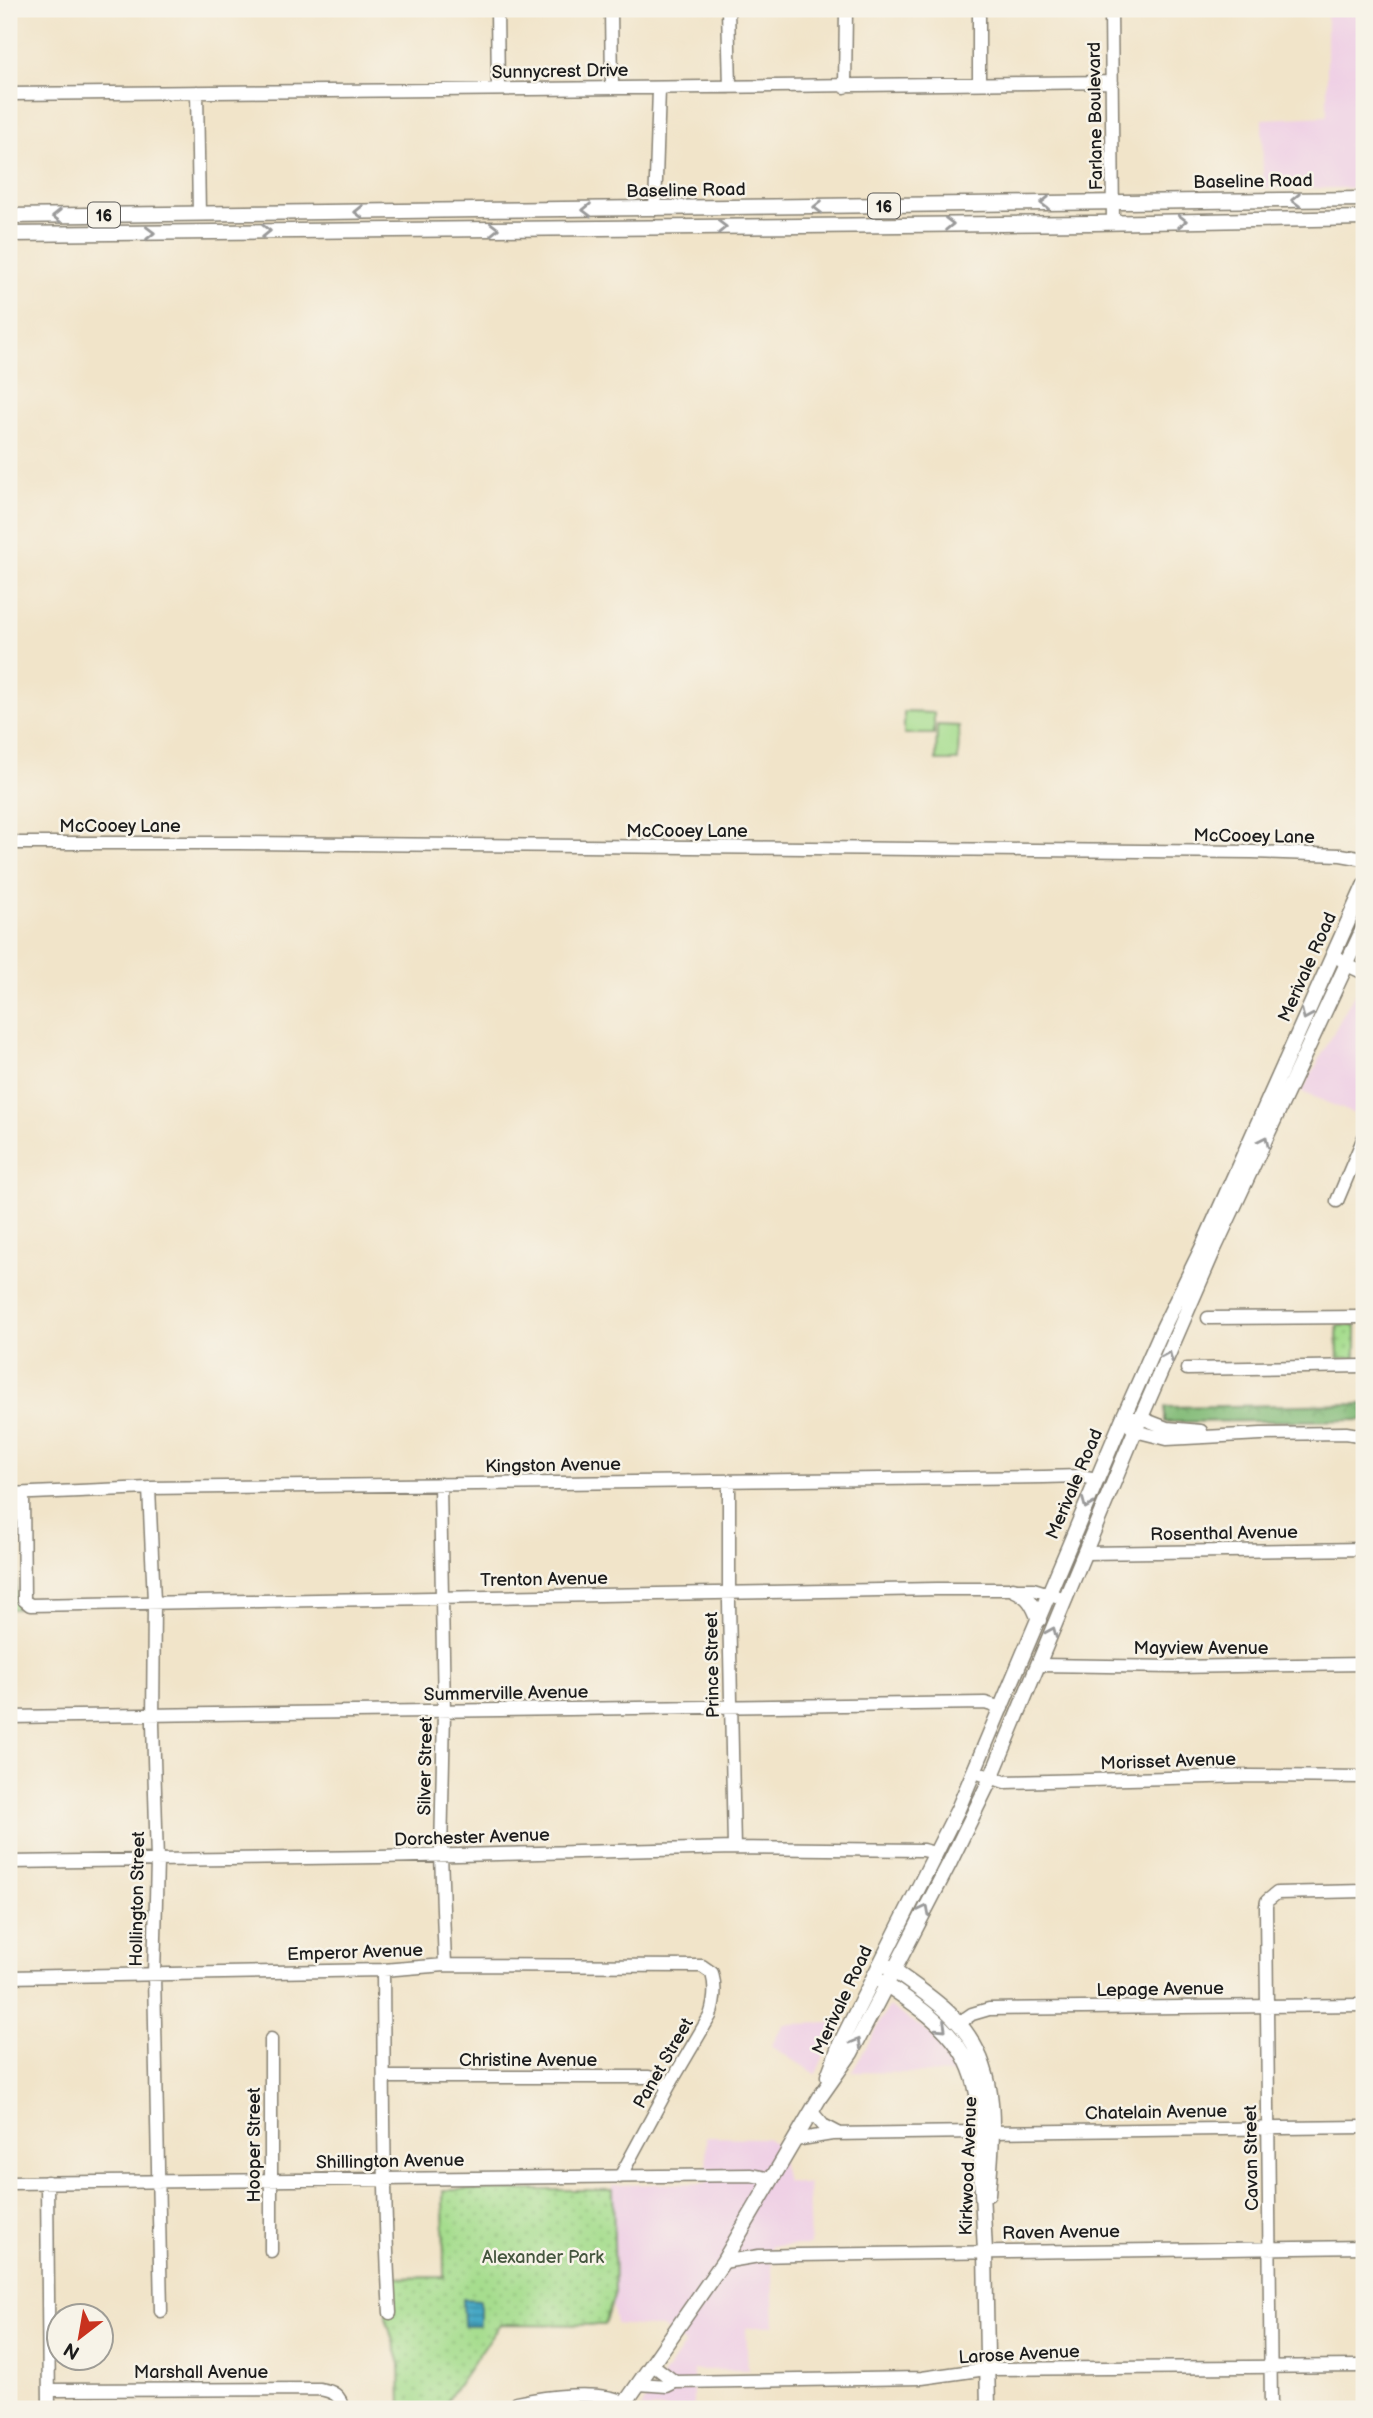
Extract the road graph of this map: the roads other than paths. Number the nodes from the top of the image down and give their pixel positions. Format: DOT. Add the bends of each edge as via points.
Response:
graph roads {
  1 [pos="497,9"];
  2 [pos="611,9"];
  3 [pos="729,9"];
  4 [pos="846,9"];
  5 [pos="979,9"];
  6 [pos="1111,9"];
  7 [pos="1112,82"];
  8 [pos="979,84"];
  9 [pos="612,87"];
  10 [pos="730,87"];
  11 [pos="845,87"];
  12 [pos="498,89"];
  13 [pos="659,89"];
  14 [pos="197,92"];
  15 [pos="9,94"];
  16 [pos="1364,199"];
  17 [pos="1114,202"];
  18 [pos="655,209"];
  19 [pos="199,214"];
  20 [pos="9,216"];
  21 [pos="1364,218"];
  22 [pos="1114,223"];
  23 [pos="9,234"];
  24 [pos="9,843"];
  25 [pos="1364,859"];
  26 [pos="1364,886"];
  27 [pos="1364,927"];
  28 [pos="1334,953"];
  29 [pos="1355,960"];
  30 [pos="1364,973"];
  31 [pos="1364,1137"];
  32 [pos="1360,1160"];
  33 [pos="1337,1200"];
  34 [pos="1364,1317"];
  35 [pos="1208,1318"];
  36 [pos="1364,1366"];
  37 [pos="1187,1369"];
  38 [pos="1123,1418"];
  39 [pos="1138,1424"];
  40 [pos="1364,1436"];
  41 [pos="1097,1479"];
  42 [pos="729,1481"];
  43 [pos="440,1485"];
  44 [pos="149,1488"];
  45 [pos="9,1494"];
  46 [pos="23,1494"];
  47 [pos="1364,1549"];
  48 [pos="1085,1553"];
  49 [pos="1013,1589"];
  50 [pos="728,1593"];
  51 [pos="1050,1594"];
  52 [pos="441,1599"];
  53 [pos="1066,1600"];
  54 [pos="154,1601"];
  55 [pos="1039,1620"];
  56 [pos="1364,1664"];
  57 [pos="1039,1665"];
  58 [pos="731,1708"];
  59 [pos="1002,1708"];
  60 [pos="444,1712"];
  61 [pos="154,1714"];
  62 [pos="9,1717"];
  63 [pos="975,1772"];
  64 [pos="1364,1777"];
  65 [pos="991,1778"];
  66 [pos="734,1848"];
  67 [pos="935,1853"];
  68 [pos="442,1854"];
  69 [pos="157,1861"];
  70 [pos="9,1862"];
  71 [pos="1364,1891"];
  72 [pos="881,1961"];
  73 [pos="445,1965"];
  74 [pos="702,1966"];
  75 [pos="383,1970"];
  76 [pos="154,1975"];
  77 [pos="874,1975"];
  78 [pos="9,1976"];
  79 [pos="891,1978"];
  80 [pos="1364,2005"];
  81 [pos="1265,2006"];
  82 [pos="959,2023"];
  83 [pos="271,2039"];
  84 [pos="385,2077"];
  85 [pos="669,2086"];
  86 [pos="820,2097"];
  87 [pos="812,2112"];
  88 [pos="1268,2127"];
  89 [pos="1364,2127"];
  90 [pos="985,2132"];
  91 [pos="840,2134"];
  92 [pos="795,2140"];
  93 [pos="620,2176"];
  94 [pos="383,2179"];
  95 [pos="772,2179"];
  96 [pos="272,2180"];
  97 [pos="159,2181"];
  98 [pos="47,2182"];
  99 [pos="9,2183"];
  100 [pos="737,2237"];
  101 [pos="1364,2247"];
  102 [pos="1270,2248"];
  103 [pos="271,2251"];
  104 [pos="985,2251"];
  105 [pos="759,2256"];
  106 [pos="723,2262"];
  107 [pos="161,2311"];
  108 [pos="390,2313"];
  109 [pos="653,2365"];
  110 [pos="1364,2366"];
  111 [pos="1271,2367"];
  112 [pos="986,2369"];
  113 [pos="675,2382"];
  114 [pos="639,2384"];
  115 [pos="49,2390"];
  116 [pos="516,2403"];
  117 [pos="623,2406"];
  118 [pos="49,2409"];
  119 [pos="342,2409"];
  120 [pos="988,2409"];
  121 [pos="1271,2409"];
  1 -- 12 [label="street"];
  2 -- 9 [label="street"];
  3 -- 10 [label="street"];
  4 -- 11 [label="street"];
  5 -- 8 [label="street"];
  6 -- 7 [label="street, Farlane Boulevard"];
  7 -- 8 [label="street, Sunnycrest Drive"];
  7 -- 17 [label="street, Farlane Boulevard"];
  8 -- 11 [label="street, Sunnycrest Drive"];
  9 -- 12 [label="street, Sunnycrest Drive"];
  9 -- 13 [label="street, Sunnycrest Drive"];
  10 -- 11 [label="street, Sunnycrest Drive"];
  10 -- 13 [label="street, Sunnycrest Drive"];
  12 -- 14 [label="street, Sunnycrest Drive"];
  13 -- 18 [label="street"];
  14 -- 15 [label="street, Sunnycrest Drive"];
  14 -- 19 [label="street"];
  16 -- 17 [label="main road, Baseline Road / 16, one-way"];
  17 -- 18 [label="main road, Baseline Road / 16, one-way"];
  17 -- 22 [label="street, Farlane Boulevard"];
  18 -- 19 [label="main road, Baseline Road / 16, one-way"];
  19 -- 20 [label="main road, Baseline Road / 16, one-way"];
  22 -- 21 [label="main road, Baseline Road / 16, one-way"];
  23 -- 22 [label="main road, Baseline Road / 16, one-way"];
  24 -- 25 [label="street, McCooey Lane" via="1238,852"];
  26 -- 28 [label="main road, Merivale Road"];
  27 -- 29 [label="main road, Merivale Road"];
  28 -- 29 [label="street"];
  28 -- 38 [label="main road, Merivale Road, one-way"];
  29 -- 30 [label="street"];
  39 -- 29 [label="main road, Merivale Road, one-way" via="1214,1249"];
  31 -- 32 [label="street"];
  32 -- 33 [label="street"];
  34 -- 35 [label="street"];
  36 -- 37 [label="street"];
  38 -- 39 [label="street"];
  38 -- 41 [label="main road, Merivale Road"];
  39 -- 40 [label="street" via="1227,1434"];
  39 -- 48 [label="main road, Merivale Road"];
  41 -- 42 [label="street, Kingston Avenue"];
  41 -- 51 [label="main road, Merivale Road, one-way"];
  42 -- 43 [label="street, Kingston Avenue"];
  42 -- 50 [label="street, Prince Street"];
  43 -- 44 [label="street, Kingston Avenue"];
  43 -- 52 [label="street, Silver Street"];
  44 -- 46 [label="street, Kingston Avenue"];
  44 -- 54 [label="street, Hollington Street"];
  45 -- 46 [label="street, Kingston Avenue"];
  46 -- 54 [label="street, Trenton Avenue" via="24,1600 30,1605"];
  47 -- 48 [label="street, Rosenthal Avenue"];
  48 -- 53 [label="main road, Merivale Road"];
  49 -- 50 [label="street, Trenton Avenue"];
  49 -- 51 [label="street, Trenton Avenue"];
  49 -- 55 [label="main road" via="1034,1605"];
  50 -- 52 [label="street, Trenton Avenue"];
  50 -- 58 [label="street, Prince Street"];
  51 -- 53 [label="street, Trenton Avenue"];
  51 -- 55 [label="main road, Merivale Road"];
  52 -- 54 [label="street, Trenton Avenue"];
  52 -- 60 [label="street, Silver Street"];
  57 -- 53 [label="main road, Merivale Road, one-way"];
  54 -- 61 [label="street, Hollington Street"];
  55 -- 59 [label="main road, Merivale Road"];
  56 -- 57 [label="street, Mayview Avenue"];
  57 -- 65 [label="main road, Merivale Road"];
  58 -- 59 [label="street, Summerville Avenue" via="985,1703"];
  58 -- 60 [label="street, Summerville Avenue"];
  58 -- 66 [label="street, Prince Street"];
  59 -- 63 [label="main road, Merivale Road"];
  59 -- 65 [label="main road" via="1007,1716"];
  60 -- 61 [label="street, Summerville Avenue"];
  60 -- 68 [label="street, Silver Street"];
  61 -- 62 [label="street, Summerville Avenue"];
  61 -- 69 [label="street, Hollington Street"];
  63 -- 65 [label="street, Morisset Avenue"];
  63 -- 67 [label="main road, Merivale Road"];
  64 -- 65 [label="street, Morisset Avenue" via="1046,1782"];
  79 -- 65 [label="main road, Merivale Road, one-way"];
  66 -- 67 [label="street, Dorchester Avenue"];
  66 -- 68 [label="street, Dorchester Avenue"];
  67 -- 72 [label="main road, Merivale Road"];
  68 -- 69 [label="street, Dorchester Avenue"];
  68 -- 73 [label="street, Silver Street"];
  69 -- 70 [label="street, Dorchester Avenue"];
  69 -- 76 [label="street, Hollington Street"];
  71 -- 81 [label="street, Cavan Street" via="1277,1893 1267,1901"];
  72 -- 77 [label="main road, Merivale Road"];
  72 -- 79 [label="main road, Kirkwood Avenue"];
  73 -- 74 [label="street, Emperor Avenue"];
  73 -- 75 [label="street, Emperor Avenue"];
  74 -- 85 [label="street, Panet Street" via="712,1973 715,1983 714,2006"];
  75 -- 76 [label="street, Emperor Avenue"];
  75 -- 84 [label="street"];
  76 -- 78 [label="street, Emperor Avenue"];
  76 -- 97 [label="street, Hollington Street"];
  77 -- 79 [label="main road, Kirkwood Avenue"];
  77 -- 86 [label="main road, Merivale Road"];
  79 -- 82 [label="main road, Kirkwood Avenue" via="937,2003"];
  86 -- 79 [label="main road, Merivale Road, one-way" via="851,2053"];
  79 -- 90 [label="main road, Kirkwood Avenue, one-way" via="960,2047 970,2064"];
  80 -- 81 [label="street, Lepage Avenue"];
  81 -- 82 [label="street, Lepage Avenue" via="989,2009"];
  81 -- 88 [label="street, Cavan Street"];
  82 -- 90 [label="main road, Kirkwood Avenue" via="986,2071 990,2099"];
  83 -- 96 [label="street, Hooper Street"];
  84 -- 85 [label="street, Christine Avenue" via="649,2077"];
  84 -- 94 [label="street"];
  85 -- 93 [label="street, Panet Street"];
  86 -- 87 [label="main road, Merivale Road"];
  87 -- 91 [label="street"];
  87 -- 92 [label="main road, Merivale Road"];
  88 -- 89 [label="street, Chatelain Avenue"];
  88 -- 90 [label="street, Chatelain Avenue"];
  88 -- 102 [label="street, Cavan Street"];
  90 -- 91 [label="street, Chatelain Avenue"];
  90 -- 104 [label="main road, Kirkwood Avenue"];
  91 -- 92 [label="street, Chatelain Avenue"];
  92 -- 95 [label="main road, Merivale Road"];
  93 -- 94 [label="street, Shillington Avenue"];
  93 -- 95 [label="street, Shillington Avenue" via="751,2175"];
  94 -- 96 [label="street, Shillington Avenue"];
  94 -- 108 [label="street"];
  95 -- 100 [label="main road, Merivale Road"];
  96 -- 97 [label="street, Shillington Avenue"];
  96 -- 103 [label="street, Hooper Street"];
  97 -- 98 [label="street, Shillington Avenue"];
  97 -- 107 [label="street, Hollington Street"];
  98 -- 99 [label="street, Shillington Avenue"];
  98 -- 115 [label="street"];
  100 -- 105 [label="street"];
  100 -- 106 [label="main road, Merivale Road"];
  101 -- 102 [label="street, Raven Avenue"];
  102 -- 104 [label="street, Raven Avenue"];
  102 -- 111 [label="street, Cavan Street"];
  104 -- 105 [label="street, Raven Avenue"];
  104 -- 112 [label="main road, Kirkwood Avenue"];
  105 -- 106 [label="street, Raven Avenue"];
  106 -- 109 [label="main road, Merivale Road"];
  109 -- 113 [label="street"];
  109 -- 114 [label="main road, Merivale Road"];
  110 -- 111 [label="street, Larose Avenue"];
  111 -- 112 [label="street, Larose Avenue"];
  111 -- 121 [label="street, Cavan Street"];
  112 -- 113 [label="street, Larose Avenue" via="922,2378"];
  112 -- 120 [label="main road, Kirkwood Avenue"];
  113 -- 114 [label="street, Larose Avenue"];
  114 -- 117 [label="main road, Merivale Road"];
  115 -- 118 [label="street"];
  115 -- 119 [label="street, Marshall Avenue" via="319,2389 339,2397"];
  116 -- 117 [label="street" via="602,2396 614,2397"];
}
